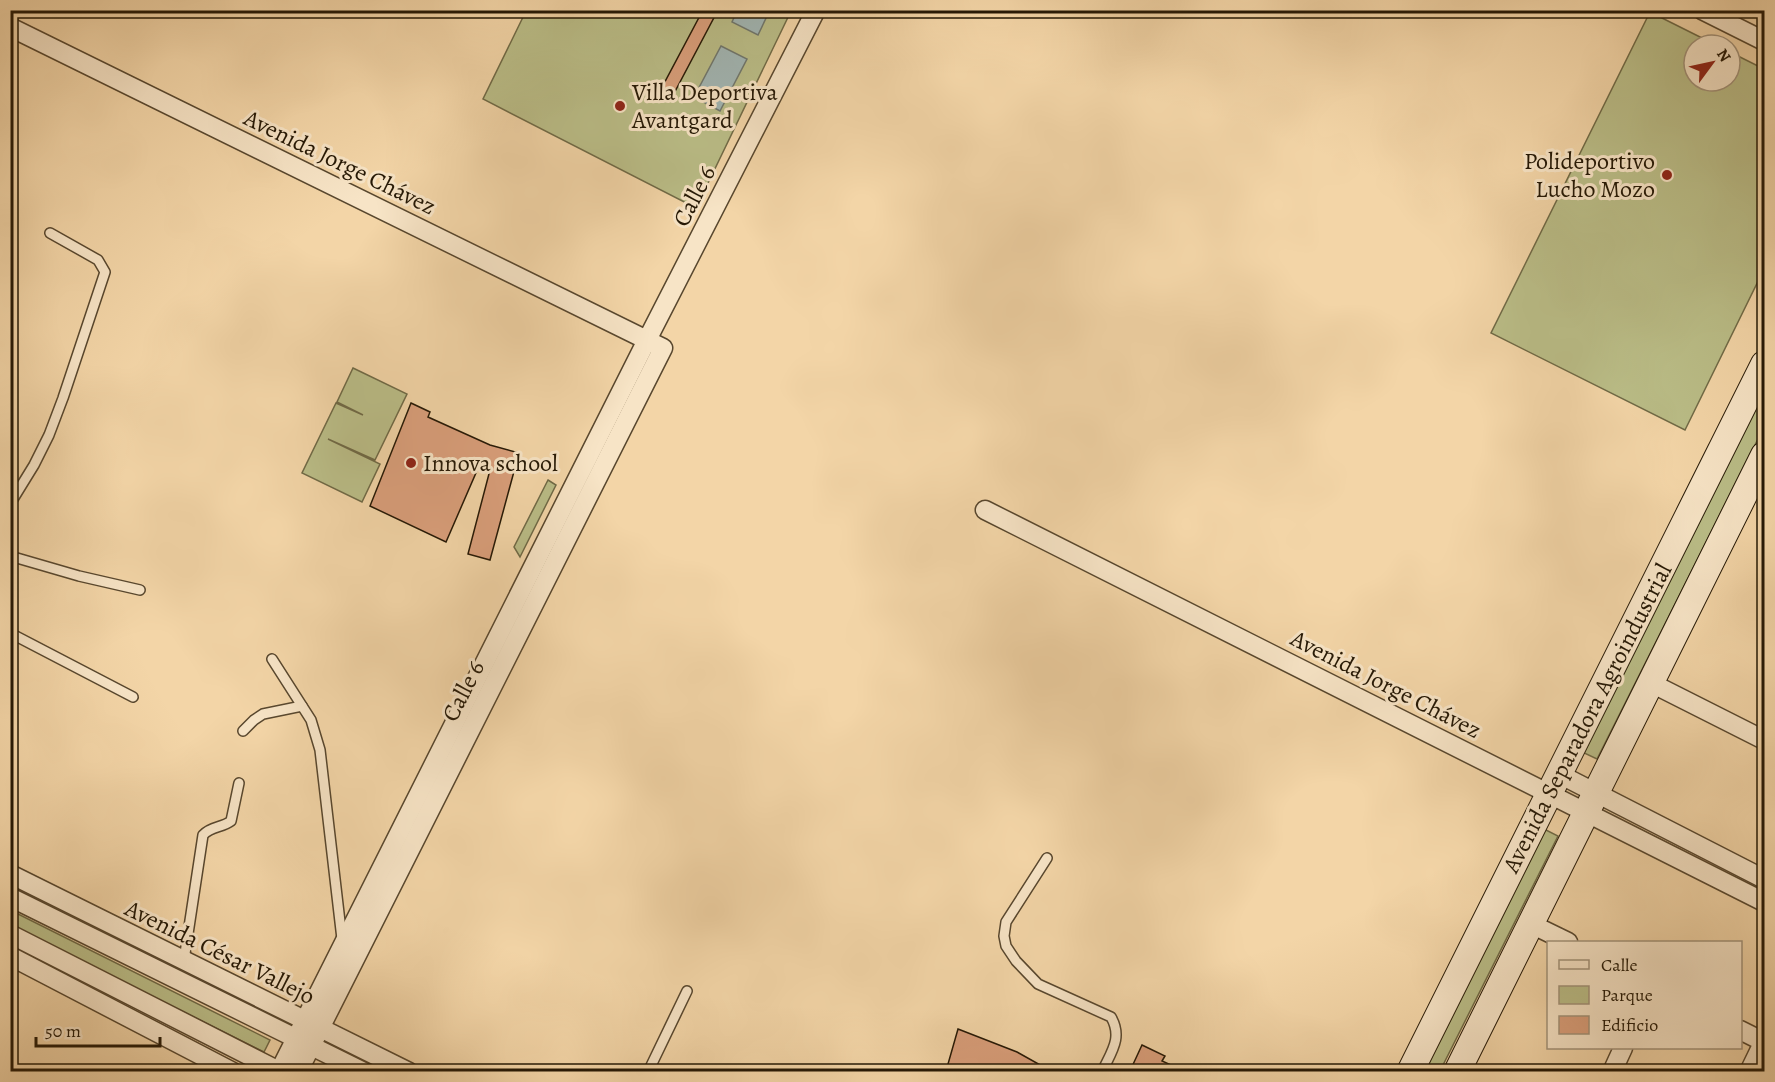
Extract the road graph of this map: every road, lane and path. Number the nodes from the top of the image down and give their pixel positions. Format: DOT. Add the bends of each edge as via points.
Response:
graph roads {
  1 [pos="816,10"];
  2 [pos="1702,10"];
  3 [pos="1759,10"];
  4 [pos="1764,13"];
  5 [pos="10,27"];
  6 [pos="1764,41"];
  7 [pos="50,233"];
  8 [pos="647,340"];
  9 [pos="1764,364"];
  10 [pos="1764,459"];
  11 [pos="10,504"];
  12 [pos="986,510"];
  13 [pos="10,556"];
  14 [pos="140,590"];
  15 [pos="10,633"];
  16 [pos="273,659"];
  17 [pos="1651,682"];
  18 [pos="133,698"];
  19 [pos="302,706"];
  20 [pos="243,731"];
  21 [pos="1764,740"];
  22 [pos="239,783"];
  23 [pos="1554,784"];
  24 [pos="1591,802"];
  25 [pos="1047,858"];
  26 [pos="10,874"];
  27 [pos="1764,879"];
  28 [pos="10,897"];
  29 [pos="1764,902"];
  30 [pos="363,924"];
  31 [pos="1531,924"];
  32 [pos="10,934"];
  33 [pos="1566,941"];
  34 [pos="343,945"];
  35 [pos="10,956"];
  36 [pos="184,960"];
  37 [pos="335,979"];
  38 [pos="687,991"];
  39 [pos="312,1024"];
  40 [pos="1742,1031"];
  41 [pos="1764,1041"];
  42 [pos="304,1042"];
  43 [pos="1622,1049"];
  44 [pos="233,1071"];
  45 [pos="280,1071"];
  46 [pos="298,1071"];
  47 [pos="364,1071"];
  48 [pos="409,1071"];
  49 [pos="648,1071"];
  50 [pos="1102,1071"];
  51 [pos="1410,1071"];
  52 [pos="1457,1071"];
  53 [pos="1612,1071"];
  54 [pos="1749,1071"];
  1 -- 8 [label="street, Calle 6"];
  2 -- 6 [label="street"];
  3 -- 4 [label="path"];
  5 -- 8 [label="street, Avenida Jorge Chávez"];
  7 -- 11 [label="lane" via="98,260 105,272 49,435"];
  8 -- 30 [label="street, Calle 6" via="602,449"];
  9 -- 23 [label="street, Avenida Separadora Agroindustrial"];
  10 -- 17 [label="street, Avenida Separadora Agroindustrial"];
  12 -- 23 [label="street, Avenida Jorge Chávez"];
  13 -- 14 [label="lane"];
  15 -- 18 [label="lane"];
  16 -- 19 [label="lane"];
  17 -- 21 [label="street"];
  17 -- 24 [label="street, Avenida Separadora Agroindustrial"];
  19 -- 20 [label="lane" via="263,714"];
  19 -- 34 [label="lane" via="311,720 320,750"];
  22 -- 36 [label="lane" via="231,821 204,835"];
  23 -- 24 [label="street, Avenida Jorge Chávez"];
  23 -- 51 [label="street, Avenida Separadora Agroindustrial"];
  24 -- 27 [label="street, Avenida Jorge Chávez"];
  24 -- 29 [label="street, Avenida Jorge Chávez"];
  24 -- 31 [label="street, Avenida Separadora Agroindustrial"];
  25 -- 50 [label="lane" via="1006,922 1006,946 1038,984 1111,1017 1117,1035"];
  26 -- 36 [label="street, Avenida César Vallejo"];
  28 -- 42 [label="street, Avenida César Vallejo"];
  30 -- 34 [label="street, Calle 6"];
  30 -- 37 [label="street, Calle 6"];
  31 -- 33 [label="street"];
  31 -- 52 [label="street, Avenida Separadora Agroindustrial"];
  32 -- 45 [label="street"];
  34 -- 37 [label="street, Calle 6"];
  35 -- 44 [label="street"];
  36 -- 39 [label="street, Avenida César Vallejo"];
  37 -- 39 [label="street, Calle 6"];
  38 -- 49 [label="lane"];
  39 -- 42 [label="street, Calle 6"];
  39 -- 48 [label="street, Avenida César Vallejo"];
  40 -- 41 [label="street"];
  41 -- 54 [label="street"];
  42 -- 45 [label="street, Calle 6"];
  42 -- 46 [label="street, Calle 6"];
  42 -- 47 [label="street, Avenida César Vallejo"];
  43 -- 53 [label="street"];
}
